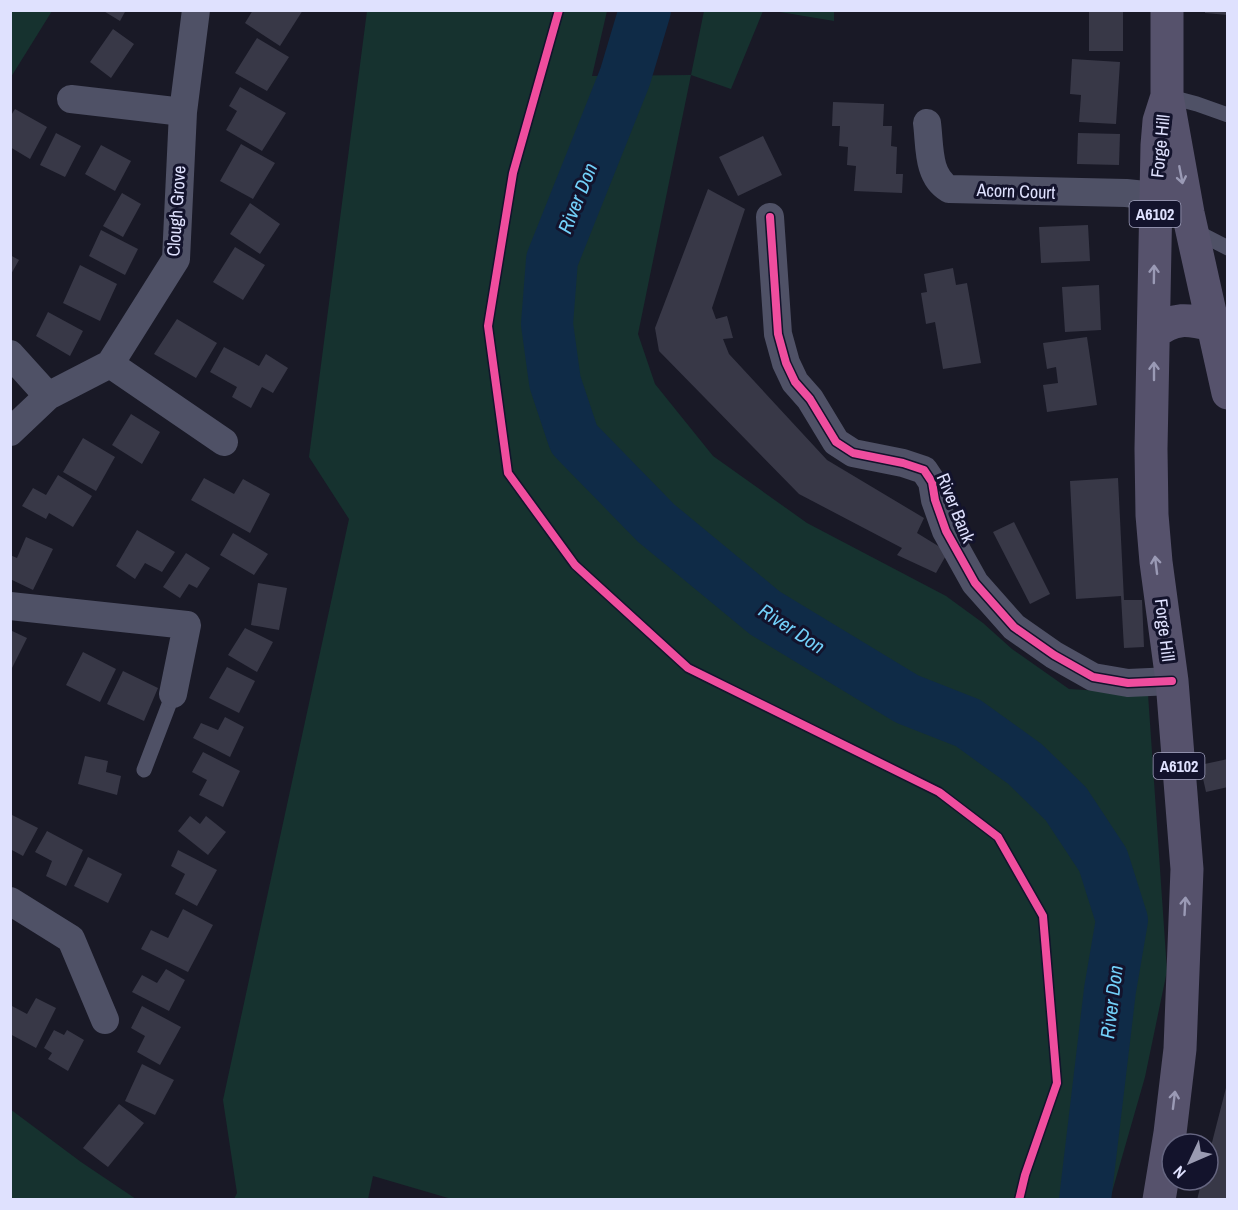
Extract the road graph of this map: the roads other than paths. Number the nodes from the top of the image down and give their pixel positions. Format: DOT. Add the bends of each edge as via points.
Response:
graph roads {
  1 [pos="196,10"];
  2 [pos="1167,10"];
  3 [pos="1167,96"];
  4 [pos="71,99"];
  5 [pos="183,112"];
  6 [pos="1227,115"];
  7 [pos="927,123"];
  8 [pos="1155,196"];
  9 [pos="770,218"];
  10 [pos="1192,230"];
  11 [pos="1227,248"];
  12 [pos="1212,325"];
  13 [pos="1154,333"];
  14 [pos="10,354"];
  15 [pos="110,364"];
  16 [pos="1227,393"];
  17 [pos="48,396"];
  18 [pos="10,432"];
  19 [pos="224,442"];
  20 [pos="10,606"];
  21 [pos="1172,681"];
  22 [pos="172,694"];
  23 [pos="144,770"];
  24 [pos="10,901"];
  25 [pos="105,1020"];
  26 [pos="1159,1200"];
  1 -- 5 [label="street, Clough Grove"];
  2 -- 3 [label="main road, A6102"];
  3 -- 6 [label="lane"];
  3 -- 8 [label="main road, Forge Hill / A6102" via="1160,121"];
  3 -- 10 [label="main road, A6102, one-way"];
  4 -- 5 [label="street"];
  5 -- 15 [label="street, Clough Grove" via="176,259"];
  7 -- 8 [label="street, Acorn Court" via="933,170 949,189"];
  13 -- 8 [label="main road, Forge Hill / A6102, one-way"];
  9 -- 21 [label="street, River Bank" via="778,334 786,363 836,442 853,453 924,470 932,482 946,531 975,583 1014,627 1093,677 1128,684"];
  10 -- 11 [label="lane"];
  10 -- 12 [label="main road, A6102"];
  12 -- 13 [label="main road" via="1180,320"];
  12 -- 16 [label="main road, A6102"];
  21 -- 13 [label="main road, Forge Hill / A6102, one-way" via="1152,515"];
  14 -- 17 [label="street"];
  15 -- 17 [label="street"];
  15 -- 19 [label="street"];
  17 -- 18 [label="street"];
  20 -- 22 [label="street" via="187,626"];
  26 -- 21 [label="main road, Forge Hill / A6102, one-way" via="1180,1049 1187,869"];
  22 -- 23 [label="lane"];
  24 -- 25 [label="street" via="71,939"];
}
